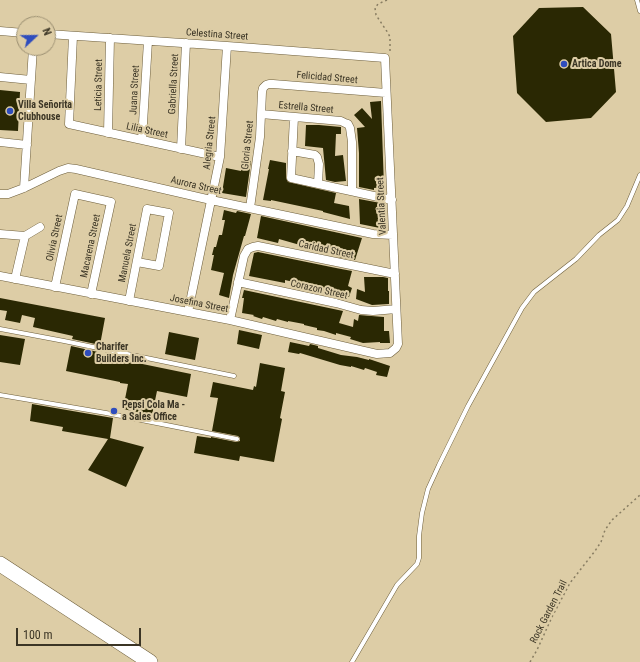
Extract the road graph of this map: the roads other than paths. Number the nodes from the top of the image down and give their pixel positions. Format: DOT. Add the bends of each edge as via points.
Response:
graph roads {
  1 [pos="638,0"];
  2 [pos="640,11"];
  3 [pos="0,31"];
  4 [pos="16,32"];
  5 [pos="56,35"];
  6 [pos="73,36"];
  7 [pos="110,38"];
  8 [pos="148,41"];
  9 [pos="186,43"];
  10 [pos="227,46"];
  11 [pos="32,56"];
  12 [pos="385,58"];
  13 [pos="0,77"];
  14 [pos="31,80"];
  15 [pos="266,85"];
  16 [pos="386,94"];
  17 [pos="261,114"];
  18 [pos="294,117"];
  19 [pos="108,133"];
  20 [pos="142,140"];
  21 [pos="0,142"];
  22 [pos="27,145"];
  23 [pos="181,149"];
  24 [pos="292,151"];
  25 [pos="220,157"];
  26 [pos="640,175"];
  27 [pos="318,184"];
  28 [pos="24,188"];
  29 [pos="352,191"];
  30 [pos="0,194"];
  31 [pos="75,194"];
  32 [pos="212,200"];
  33 [pos="392,200"];
  34 [pos="250,208"];
  35 [pos="40,227"];
  36 [pos="0,234"];
  37 [pos="393,235"];
  38 [pos="25,236"];
  39 [pos="137,262"];
  40 [pos="395,274"];
  41 [pos="0,276"];
  42 [pos="15,279"];
  43 [pos="238,282"];
  44 [pos="55,287"];
  45 [pos="92,294"];
  46 [pos="130,301"];
  47 [pos="396,309"];
  48 [pos="188,312"];
  49 [pos="230,320"];
  50 [pos="0,329"];
  51 [pos="394,350"];
  52 [pos="234,376"];
  53 [pos="0,395"];
  54 [pos="237,439"];
  55 [pos="0,564"];
  56 [pos="150,662"];
  57 [pos="352,662"];
  1 -- 2 [label="lane"];
  3 -- 4 [label="street"];
  5 -- 6 [label="street, Celestina Street"];
  6 -- 7 [label="street, Celestina Street"];
  6 -- 19 [label="street, Lilia Street" via="69,124"];
  7 -- 8 [label="street, Celestina Street"];
  7 -- 19 [label="street, Leticia Street"];
  8 -- 9 [label="street, Celestina Street"];
  8 -- 20 [label="street, Juana Street"];
  9 -- 10 [label="street, Celestina Street"];
  9 -- 23 [label="street, Gabriella Street"];
  10 -- 12 [label="street, Celestina Street"];
  10 -- 25 [label="street, Alegria Street"];
  11 -- 14 [label="street"];
  12 -- 16 [label="street, Valentia Street"];
  13 -- 14 [label="street"];
  14 -- 22 [label="street"];
  15 -- 16 [label="street, Felicidad Street"];
  15 -- 17 [label="street, Gloria Street" via="262,92"];
  16 -- 33 [label="street, Valentia Street"];
  17 -- 18 [label="street, Estrella Street"];
  17 -- 34 [label="street, Gloria Street"];
  18 -- 24 [label="street"];
  18 -- 29 [label="street, Estrella Street" via="348,124 352,142"];
  19 -- 20 [label="street, Lilia Street"];
  20 -- 23 [label="street, Lilia Street"];
  21 -- 22 [label="street"];
  22 -- 28 [label="street"];
  23 -- 25 [label="street, Lilia Street"];
  24 -- 27 [label="street" via="317,157"];
  24 -- 27 [label="street" via="291,178"];
  25 -- 32 [label="street, Alegria Street"];
  26 -- 57 [label="lane" via="618,220 571,263 534,292 522,308 468,406 428,489 422,513 417,564 397,585"];
  27 -- 29 [label="street"];
  28 -- 30 [label="street, Aurora Street"];
  28 -- 32 [label="street, Aurora Street" via="59,170 76,168"];
  29 -- 33 [label="street"];
  31 -- 44 [label="street, Olivia Street"];
  31 -- 45 [label="street, Macarena Street" via="111,202"];
  32 -- 34 [label="street, Aurora Street"];
  32 -- 48 [label="street, Alegria Street"];
  33 -- 37 [label="street, Valentia Street"];
  34 -- 37 [label="street, Aurora Street" via="373,234"];
  35 -- 38 [label="street"];
  36 -- 38 [label="street"];
  37 -- 40 [label="street, Valentia Street"];
  38 -- 42 [label="street"];
  39 -- 39 [label="street, Manuela Street" via="147,209 169,213 159,266"];
  39 -- 46 [label="street, Manuela Street"];
  40 -- 43 [label="street, Caridad Street" via="258,246 248,249 244,256"];
  40 -- 47 [label="street, Valentia Street"];
  41 -- 42 [label="street, Josefina Street"];
  42 -- 44 [label="street, Josefina Street"];
  43 -- 47 [label="street, Corazon Street" via="361,310"];
  43 -- 49 [label="street"];
  44 -- 45 [label="street, Josefina Street"];
  45 -- 46 [label="street, Josefina Street"];
  46 -- 48 [label="street, Josefina Street"];
  47 -- 51 [label="street, Valentia Street" via="398,344"];
  48 -- 49 [label="street, Josefina Street"];
  49 -- 51 [label="street, Josefina Street" via="377,354 390,353"];
  50 -- 52 [label="lane"];
  53 -- 54 [label="lane"];
  55 -- 56 [label="highway"];
}
